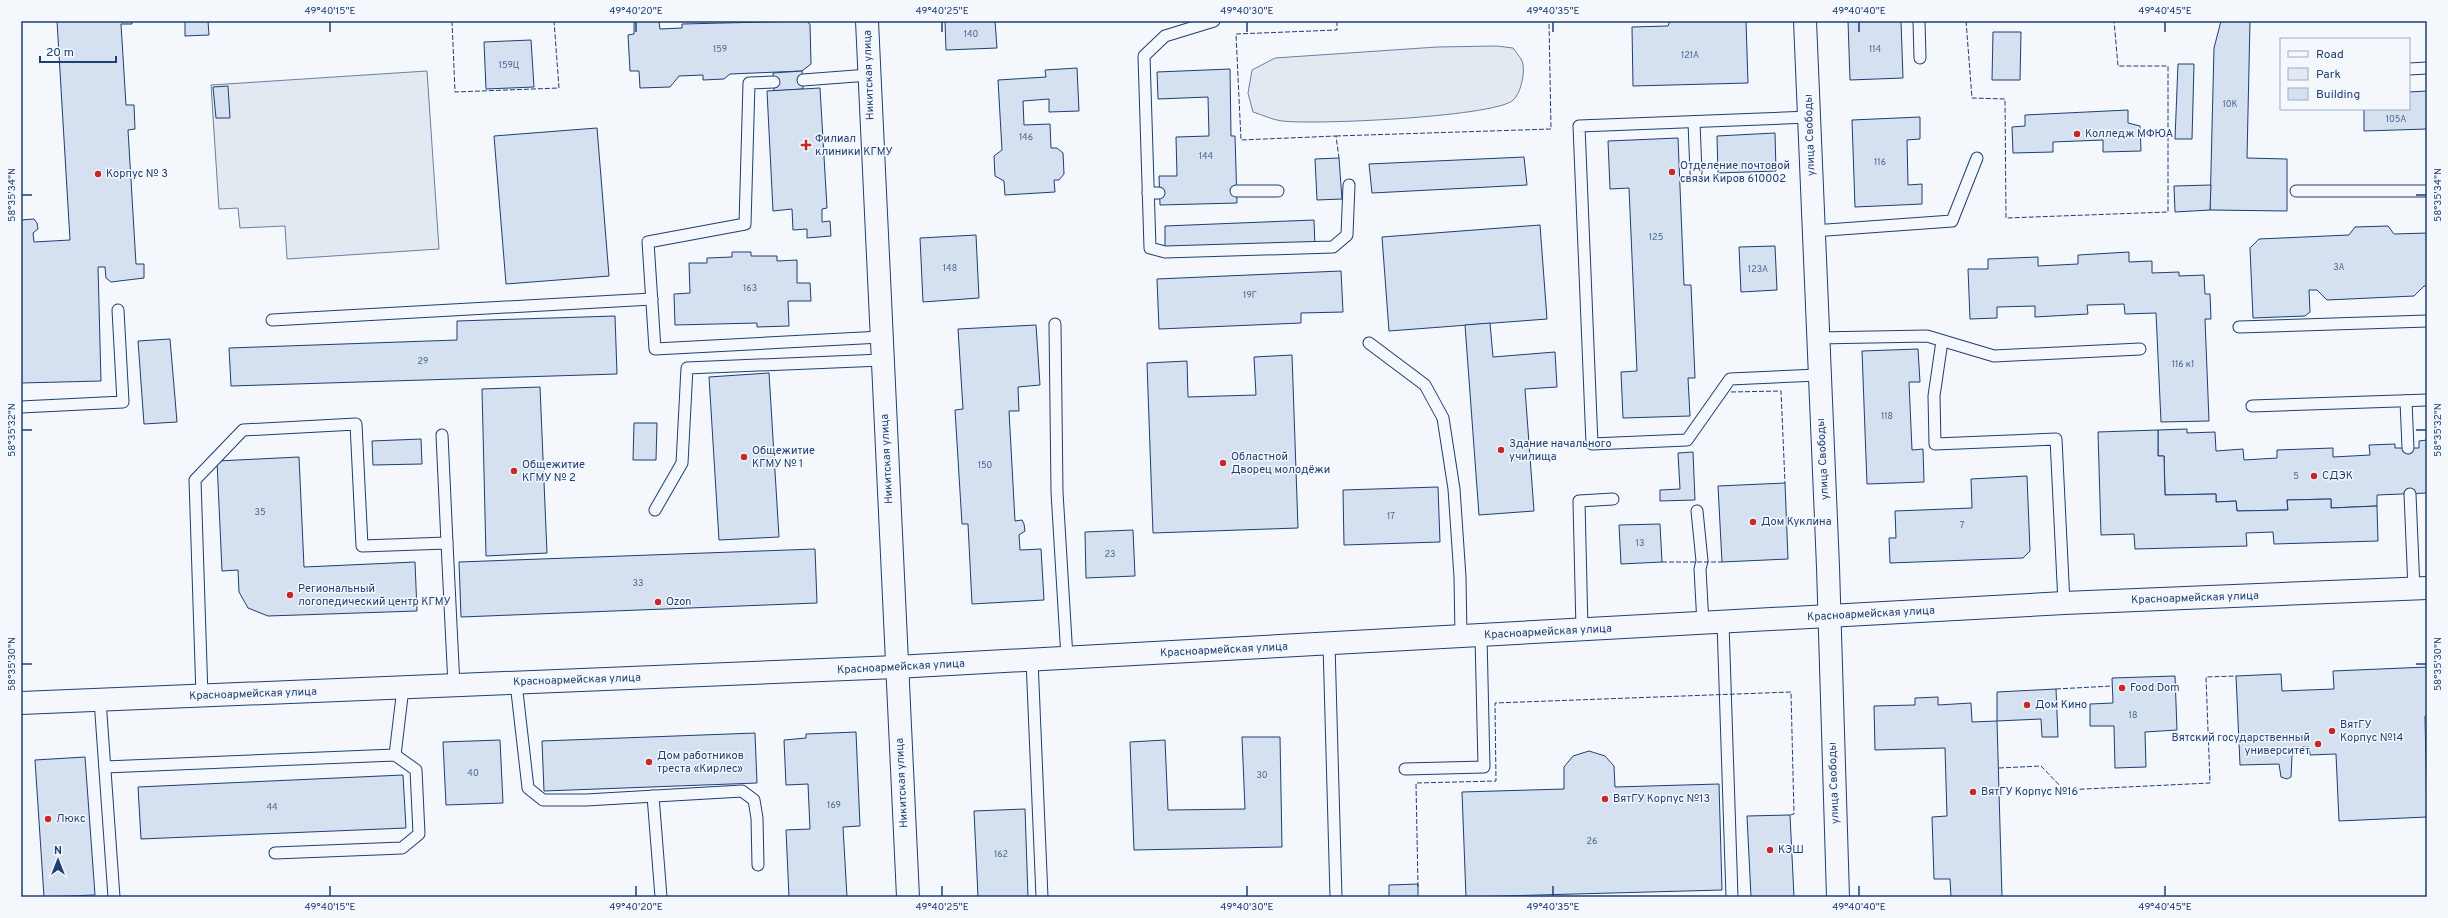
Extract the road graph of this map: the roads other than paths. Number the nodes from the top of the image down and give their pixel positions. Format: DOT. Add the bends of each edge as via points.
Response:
graph roads {
  1 [pos="867,21"];
  2 [pos="1214,21"];
  3 [pos="1805,21"];
  4 [pos="1919,21"];
  5 [pos="1920,58"];
  6 [pos="2427,68"];
  7 [pos="2410,69"];
  8 [pos="869,75"];
  9 [pos="803,80"];
  10 [pos="774,82"];
  11 [pos="1809,117"];
  12 [pos="1694,122"];
  13 [pos="1977,158"];
  14 [pos="1696,173"];
  15 [pos="1349,185"];
  16 [pos="1278,190"];
  17 [pos="2296,190"];
  18 [pos="2427,190"];
  19 [pos="1236,191"];
  20 [pos="1813,231"];
  21 [pos="652,299"];
  22 [pos="118,310"];
  23 [pos="272,320"];
  24 [pos="2427,321"];
  25 [pos="1055,324"];
  26 [pos="2239,327"];
  27 [pos="881,337"];
  28 [pos="1817,338"];
  29 [pos="1942,341"];
  30 [pos="1369,343"];
  31 [pos="2140,350"];
  32 [pos="882,360"];
  33 [pos="1818,375"];
  34 [pos="2406,400"];
  35 [pos="2427,400"];
  36 [pos="2252,406"];
  37 [pos="21,408"];
  38 [pos="442,435"];
  39 [pos="2408,448"];
  40 [pos="2410,494"];
  41 [pos="1613,499"];
  42 [pos="655,510"];
  43 [pos="1697,511"];
  44 [pos="447,543"];
  45 [pos="2420,589"];
  46 [pos="2064,603"];
  47 [pos="1828,617"];
  48 [pos="1713,623"];
  49 [pos="1582,630"];
  50 [pos="1471,636"];
  51 [pos="1329,644"];
  52 [pos="1067,658"];
  53 [pos="1032,660"];
  54 [pos="896,667"];
  55 [pos="516,683"];
  56 [pos="454,686"];
  57 [pos="403,688"];
  58 [pos="202,696"];
  59 [pos="100,700"];
  60 [pos="21,703"];
  61 [pos="395,755"];
  62 [pos="105,767"];
  63 [pos="1405,769"];
  64 [pos="653,796"];
  65 [pos="275,853"];
  66 [pos="758,865"];
  67 [pos="114,897"];
  68 [pos="661,897"];
  69 [pos="908,897"];
  70 [pos="1042,897"];
  71 [pos="1336,897"];
  72 [pos="1732,897"];
  73 [pos="1838,897"];
  1 -- 8 [label="street, Никитская улица"];
  2 -- 15 [label="lane" via="1166,36 1144,56 1154,193 1150,248 1166,252 1333,247 1347,235"];
  3 -- 11 [label="street, улица Свободы"];
  4 -- 5 [label="lane"];
  6 -- 7 [label="lane"];
  8 -- 9 [label="lane"];
  8 -- 27 [label="street, Никитская улица"];
  10 -- 21 [label="lane" via="749,83 745,224 648,242"];
  11 -- 12 [label="lane"];
  11 -- 20 [label="street, улица Свободы"];
  12 -- 14 [label="lane"];
  12 -- 33 [label="lane" via="1579,126 1592,444 1687,440 1730,379"];
  13 -- 20 [label="lane" via="1952,221"];
  16 -- 19 [label="lane"];
  17 -- 18 [label="lane"];
  20 -- 28 [label="street, улица Свободы"];
  21 -- 23 [label="lane"];
  21 -- 27 [label="lane" via="655,349"];
  22 -- 37 [label="lane" via="123,402"];
  24 -- 26 [label="lane"];
  25 -- 52 [label="lane" via="1057,492"];
  27 -- 32 [label="street, Никитская улица"];
  28 -- 29 [label="lane" via="1927,336"];
  28 -- 33 [label="street, улица Свободы"];
  29 -- 31 [label="lane" via="1994,356"];
  29 -- 46 [label="lane" via="1934,396 1935,444 2056,439"];
  30 -- 50 [label="lane" via="1425,385 1443,418 1454,490 1460,577"];
  32 -- 42 [label="lane" via="687,368 682,463"];
  32 -- 54 [label="street, Никитская улица"];
  33 -- 47 [label="street, улица Свободы"];
  34 -- 35 [label="lane"];
  34 -- 36 [label="lane"];
  34 -- 39 [label="lane"];
  38 -- 44 [label="lane"];
  40 -- 45 [label="lane"];
  41 -- 49 [label="lane" via="1579,501"];
  43 -- 48 [label="lane" via="1702,561 1700,569"];
  44 -- 56 [label="lane"];
  44 -- 58 [label="lane" via="362,546 356,424 243,430 195,480"];
  45 -- 46 [label="street, Красноармейская улица"];
  46 -- 47 [label="street, Красноармейская улица"];
  47 -- 48 [label="street, Красноармейская улица"];
  47 -- 73 [label="street, улица Свободы"];
  48 -- 49 [label="street, Красноармейская улица"];
  48 -- 72 [label="lane"];
  49 -- 50 [label="street, Красноармейская улица"];
  50 -- 51 [label="street, Красноармейская улица"];
  50 -- 63 [label="lane" via="1484,767"];
  51 -- 52 [label="street, Красноармейская улица"];
  51 -- 71 [label="lane"];
  52 -- 53 [label="street, Красноармейская улица"];
  53 -- 54 [label="street, Красноармейская улица"];
  53 -- 70 [label="lane"];
  54 -- 55 [label="street, Красноармейская улица"];
  54 -- 69 [label="street, Никитская улица"];
  55 -- 56 [label="street, Красноармейская улица"];
  55 -- 64 [label="lane" via="528,788 543,800"];
  56 -- 57 [label="street, Красноармейская улица"];
  57 -- 58 [label="street, Красноармейская улица"];
  57 -- 61 [label="lane"];
  58 -- 59 [label="street, Красноармейская улица"];
  59 -- 60 [label="street, Красноармейская улица"];
  59 -- 62 [label="lane"];
  61 -- 62 [label="lane"];
  61 -- 65 [label="lane" via="416,770 419,834 402,848"];
  62 -- 67 [label="lane"];
  64 -- 66 [label="lane" via="742,791 754,800"];
  64 -- 68 [label="lane"];
}
